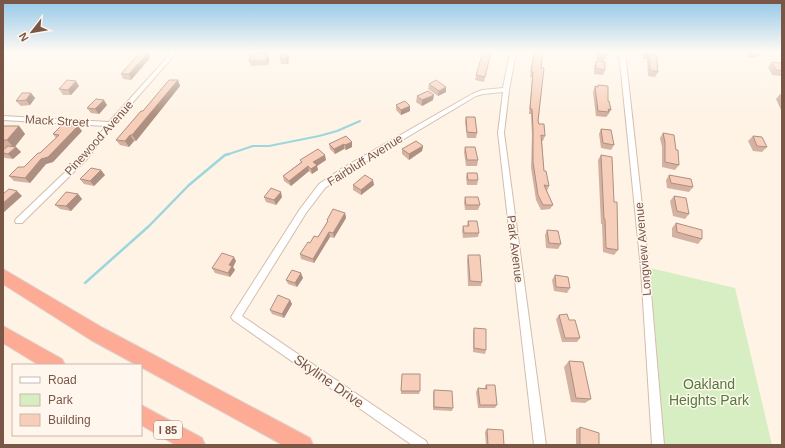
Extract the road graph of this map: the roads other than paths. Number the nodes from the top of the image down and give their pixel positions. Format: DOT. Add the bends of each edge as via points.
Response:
graph roads {
  1 [pos="157,73"];
  2 [pos="509,73"];
  3 [pos="624,73"];
  4 [pos="506,90"];
  5 [pos="3,118"];
  6 [pos="111,124"];
  7 [pos="19,220"];
  8 [pos="3,276"];
  9 [pos="236,317"];
  10 [pos="3,334"];
  11 [pos="54,364"];
  12 [pos="142,415"];
  13 [pos="195,445"];
  14 [pos="303,445"];
  15 [pos="422,445"];
  16 [pos="540,445"];
  17 [pos="658,445"];
  1 -- 6 [label="street, Pinewood Avenue"];
  2 -- 4 [label="street, Park Avenue"];
  3 -- 17 [label="street, Longview Avenue" via="645,269"];
  4 -- 9 [label="street, Fairbluff Avenue" via="474,95 322,186 303,211"];
  4 -- 16 [label="street, Park Avenue" via="501,133"];
  5 -- 6 [label="street, Mack Street"];
  6 -- 7 [label="street, Pinewood Avenue" via="85,157"];
  8 -- 14 [label="highway" via="98,334"];
  9 -- 15 [label="street, Skyline Drive"];
  10 -- 11 [label="highway"];
  12 -- 13 [label="highway, I 85"];
}
